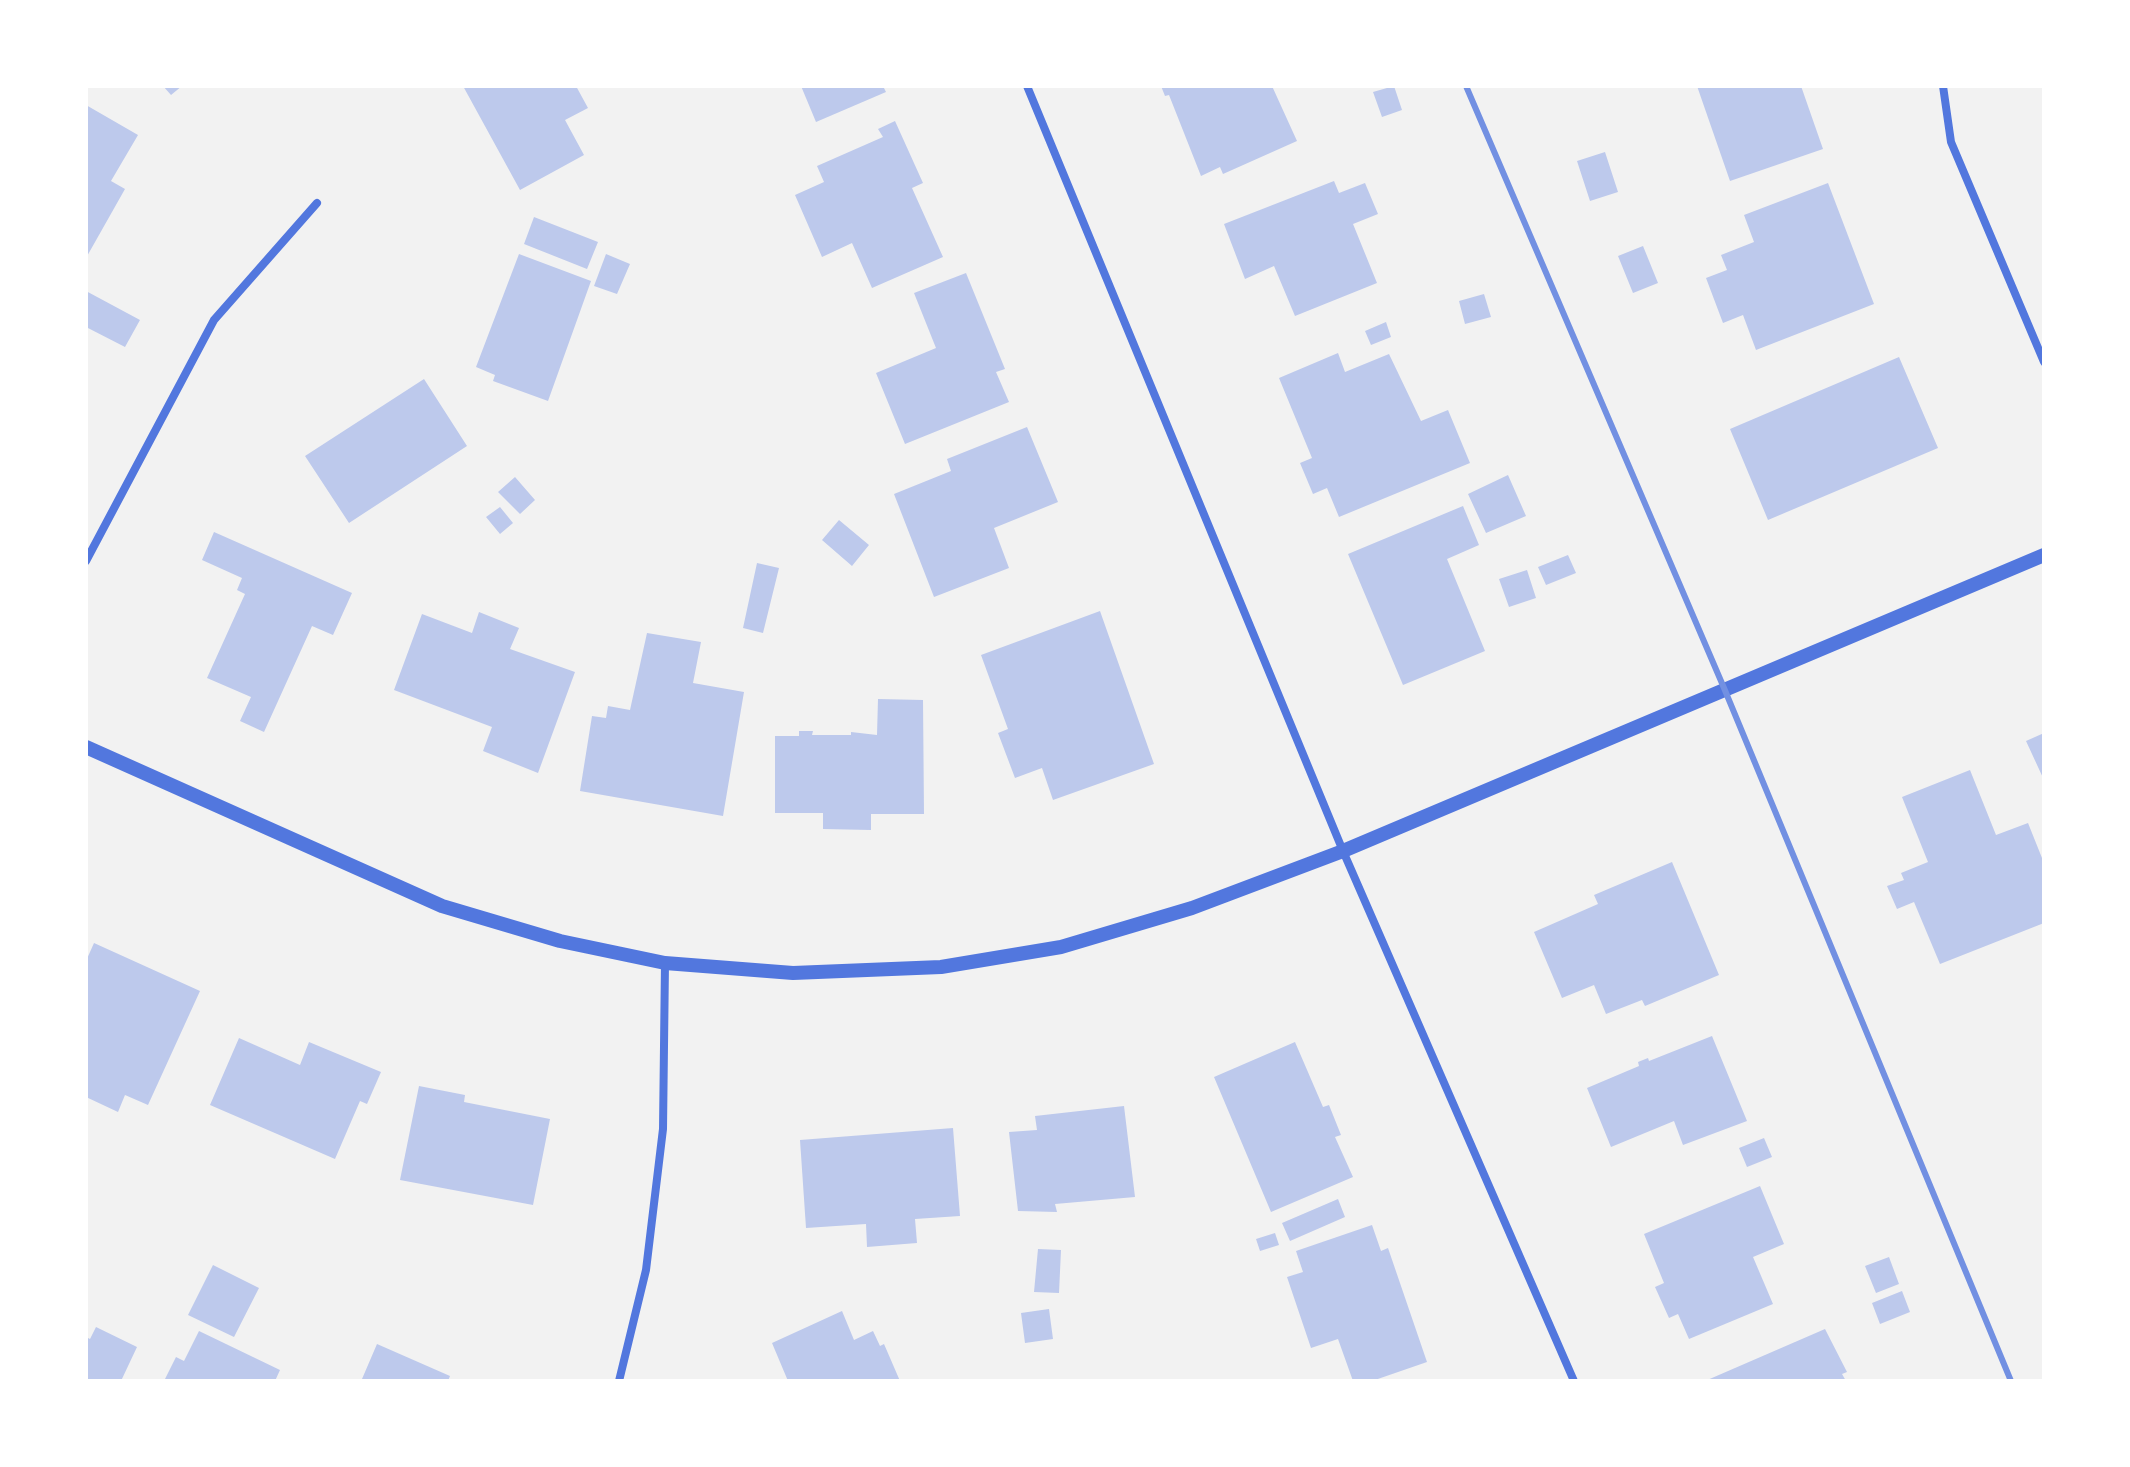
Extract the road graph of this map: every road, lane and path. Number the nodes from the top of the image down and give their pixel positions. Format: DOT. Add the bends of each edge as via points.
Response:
graph roads {
  1 [pos="1027,86"];
  2 [pos="1943,86"];
  3 [pos="317,203"];
  4 [pos="2044,362"];
  5 [pos="2044,555"];
  6 [pos="86,561"];
  7 [pos="86,747"];
  8 [pos="1343,851"];
  9 [pos="665,963"];
  10 [pos="619,1381"];
  11 [pos="1574,1381"];
  1 -- 8 [label="street"];
  2 -- 4 [label="street" via="1951,142"];
  3 -- 6 [label="street" via="214,320"];
  5 -- 8 [label="street"];
  7 -- 9 [label="street" via="442,906 560,941"];
  8 -- 9 [label="street" via="1192,908 1061,947 941,967 793,973"];
  8 -- 11 [label="street"];
  9 -- 10 [label="street" via="663,1129 646,1270"];
}
